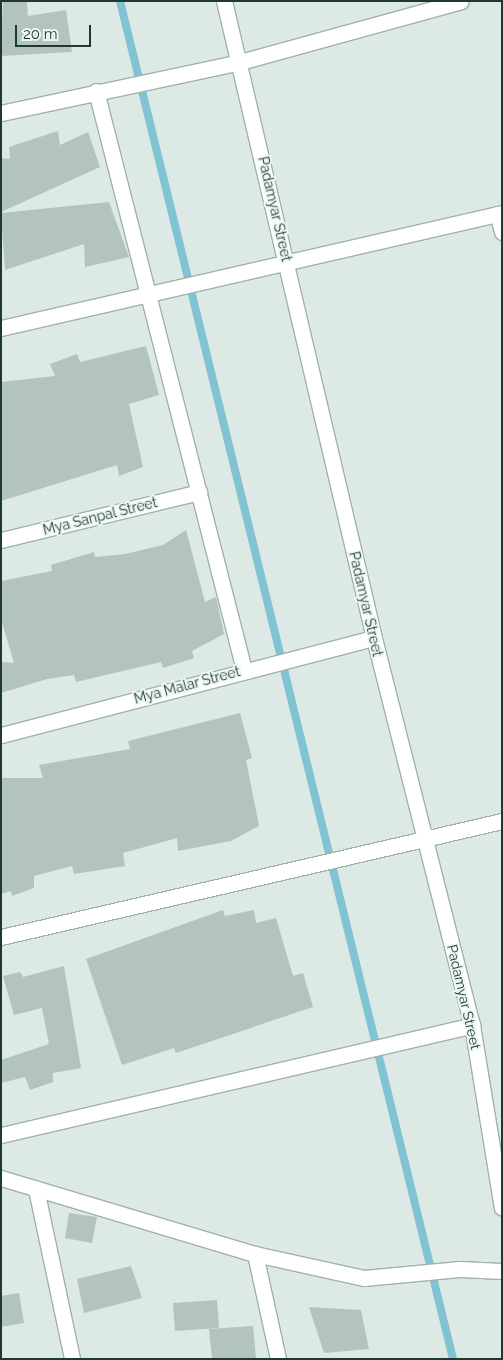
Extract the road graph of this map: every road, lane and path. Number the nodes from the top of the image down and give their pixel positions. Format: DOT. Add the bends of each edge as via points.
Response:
graph roads {
  1 [pos="224,1"];
  2 [pos="461,1"];
  3 [pos="240,62"];
  4 [pos="96,91"];
  5 [pos="1,113"];
  6 [pos="500,213"];
  7 [pos="502,232"];
  8 [pos="288,263"];
  9 [pos="148,292"];
  10 [pos="1,328"];
  11 [pos="199,492"];
  12 [pos="1,540"];
  13 [pos="374,638"];
  14 [pos="244,670"];
  15 [pos="1,735"];
  16 [pos="502,821"];
  17 [pos="426,838"];
  18 [pos="1,937"];
  19 [pos="472,1025"];
  20 [pos="1,1135"];
  21 [pos="1,1178"];
  22 [pos="36,1189"];
  23 [pos="502,1208"];
  24 [pos="255,1254"];
  25 [pos="502,1271"];
  26 [pos="72,1359"];
  27 [pos="278,1359"];
  1 -- 3 [label="street, Padamyar Street"];
  2 -- 3 [label="street"];
  3 -- 4 [label="street"];
  3 -- 8 [label="street, Padamyar Street"];
  4 -- 5 [label="street"];
  4 -- 9 [label="street"];
  6 -- 7 [label="street"];
  6 -- 8 [label="street"];
  8 -- 9 [label="street"];
  8 -- 13 [label="street, Padamyar Street"];
  9 -- 10 [label="street"];
  9 -- 11 [label="street"];
  11 -- 12 [label="street, Mya Sanpal Street"];
  11 -- 14 [label="street"];
  13 -- 14 [label="street, Mya Malar Street"];
  13 -- 17 [label="street, Padamyar Street"];
  14 -- 15 [label="street, Mya Malar Street"];
  16 -- 17 [label="street"];
  17 -- 18 [label="street"];
  17 -- 19 [label="street, Padamyar Street"];
  19 -- 20 [label="street"];
  19 -- 23 [label="street, Padamyar Street"];
  21 -- 22 [label="street"];
  22 -- 24 [label="street"];
  22 -- 26 [label="street"];
  24 -- 25 [label="street" via="364,1278 460,1269"];
  24 -- 27 [label="street"];
}
